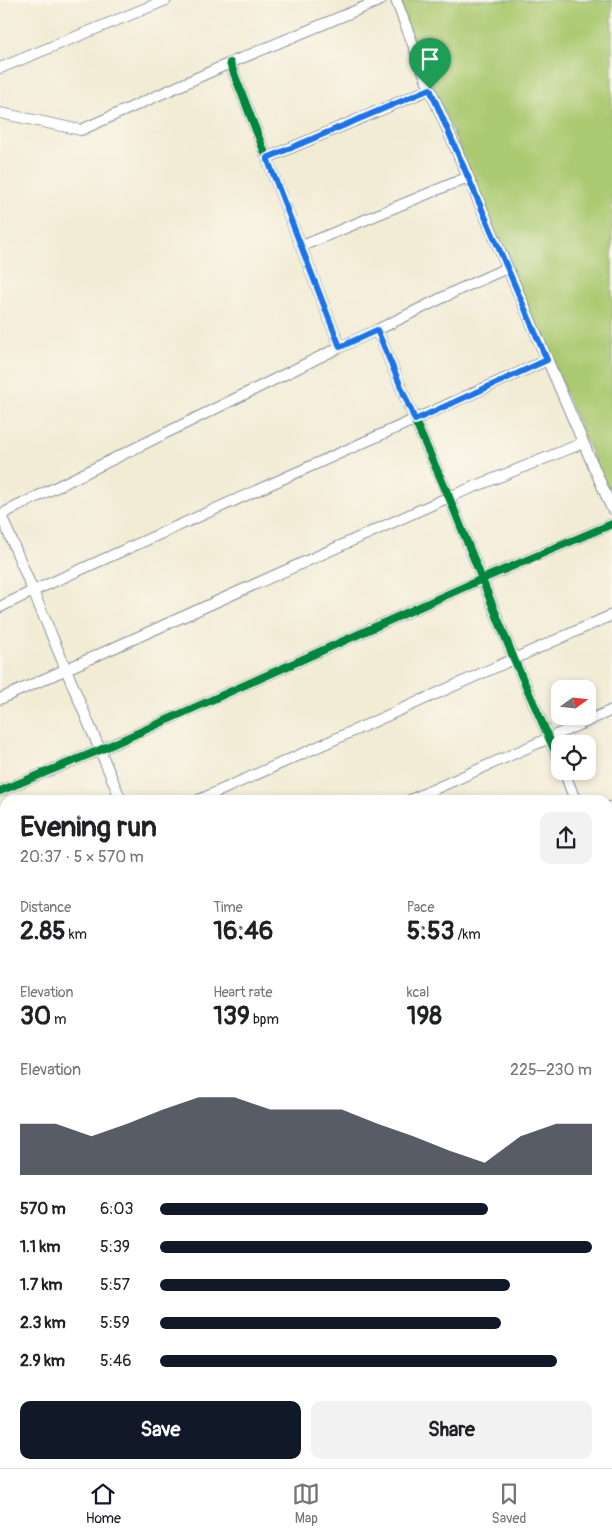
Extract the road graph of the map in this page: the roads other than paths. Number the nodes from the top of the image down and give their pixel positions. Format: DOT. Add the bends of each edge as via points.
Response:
graph roads {
  1 [pos="166,0"];
  2 [pos="381,0"];
  3 [pos="396,0"];
  4 [pos="230,63"];
  5 [pos="0,68"];
  6 [pos="430,89"];
  7 [pos="0,113"];
  8 [pos="267,158"];
  9 [pos="468,177"];
  10 [pos="302,246"];
  11 [pos="507,268"];
  12 [pos="377,330"];
  13 [pos="340,347"];
  14 [pos="547,360"];
  15 [pos="415,420"];
  16 [pos="583,443"];
  17 [pos="449,497"];
  18 [pos="612,509"];
  19 [pos="0,515"];
  20 [pos="612,524"];
  21 [pos="482,579"];
  22 [pos="33,591"];
  23 [pos="0,607"];
  24 [pos="612,615"];
  25 [pos="514,659"];
  26 [pos="67,671"];
  27 [pos="0,699"];
  28 [pos="612,710"];
  29 [pos="550,737"];
  30 [pos="100,750"];
  31 [pos="567,780"];
  32 [pos="0,791"];
  33 [pos="119,795"];
  34 [pos="210,795"];
  35 [pos="421,795"];
  36 [pos="573,795"];
  1 -- 5 [label="street"];
  2 -- 4 [label="street"];
  3 -- 6 [label="street"];
  4 -- 7 [label="street" via="81,130"];
  4 -- 8 [label="street"];
  6 -- 8 [label="street"];
  6 -- 9 [label="street"];
  8 -- 10 [label="street"];
  9 -- 10 [label="street"];
  9 -- 11 [label="street"];
  10 -- 13 [label="street"];
  11 -- 12 [label="street"];
  11 -- 14 [label="street"];
  12 -- 13 [label="street"];
  12 -- 15 [label="street"];
  13 -- 19 [label="street"];
  14 -- 15 [label="street"];
  14 -- 16 [label="street"];
  15 -- 17 [label="street"];
  15 -- 22 [label="street"];
  16 -- 17 [label="street"];
  16 -- 18 [label="street"];
  17 -- 21 [label="street"];
  17 -- 26 [label="street"];
  19 -- 22 [label="street"];
  20 -- 21 [label="street"];
  21 -- 25 [label="street"];
  21 -- 30 [label="street"];
  22 -- 23 [label="street"];
  22 -- 26 [label="street"];
  24 -- 25 [label="street"];
  25 -- 29 [label="street"];
  25 -- 34 [label="street"];
  26 -- 27 [label="street"];
  26 -- 30 [label="street"];
  28 -- 29 [label="street"];
  29 -- 35 [label="street"];
  30 -- 32 [label="street"];
  30 -- 33 [label="street"];
  31 -- 36 [label="street"];
}
